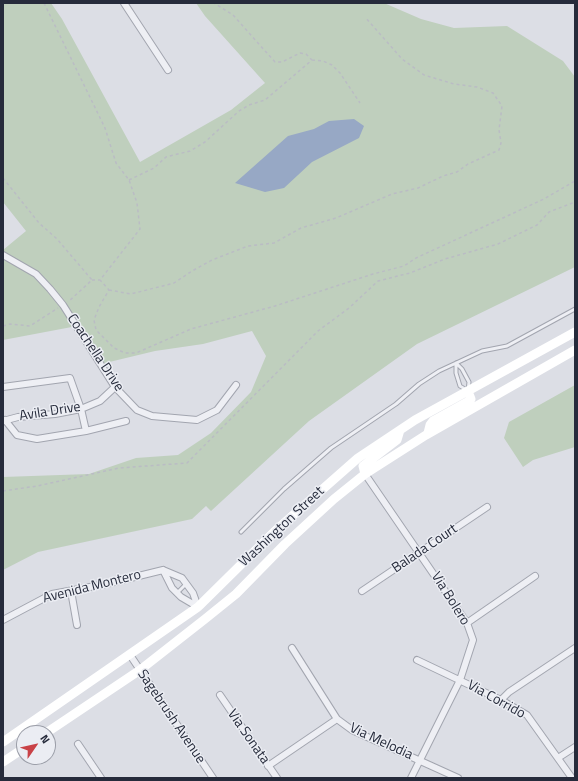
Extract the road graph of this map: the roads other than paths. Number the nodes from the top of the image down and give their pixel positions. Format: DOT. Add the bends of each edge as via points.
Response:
graph roads {
  1 [pos="124,3"];
  2 [pos="168,70"];
  3 [pos="3,255"];
  4 [pos="575,309"];
  5 [pos="575,332"];
  6 [pos="575,350"];
  7 [pos="456,363"];
  8 [pos="236,384"];
  9 [pos="3,387"];
  10 [pos="115,387"];
  11 [pos="468,391"];
  12 [pos="82,409"];
  13 [pos="4,421"];
  14 [pos="126,421"];
  15 [pos="400,430"];
  16 [pos="86,431"];
  17 [pos="428,433"];
  18 [pos="365,474"];
  19 [pos="487,507"];
  20 [pos="241,532"];
  21 [pos="419,552"];
  22 [pos="163,570"];
  23 [pos="535,576"];
  24 [pos="186,584"];
  25 [pos="72,590"];
  26 [pos="362,591"];
  27 [pos="177,593"];
  28 [pos="198,607"];
  29 [pos="3,620"];
  30 [pos="467,623"];
  31 [pos="77,625"];
  32 [pos="292,648"];
  33 [pos="575,648"];
  34 [pos="130,655"];
  35 [pos="417,660"];
  36 [pos="140,670"];
  37 [pos="460,680"];
  38 [pos="220,695"];
  39 [pos="501,700"];
  40 [pos="337,719"];
  41 [pos="56,726"];
  42 [pos="3,742"];
  43 [pos="78,744"];
  44 [pos="575,747"];
  45 [pos="16,753"];
  46 [pos="558,758"];
  47 [pos="420,760"];
  48 [pos="3,762"];
  49 [pos="268,766"];
  50 [pos="101,778"];
  51 [pos="213,778"];
  52 [pos="277,778"];
  53 [pos="411,778"];
  54 [pos="458,778"];
  55 [pos="572,778"];
  1 -- 2 [label="street"];
  3 -- 10 [label="street, Coachella Drive" via="36,274 63,305"];
  4 -- 7 [label="lane" via="507,346 482,351"];
  5 -- 11 [label="main road, Washington Street"];
  6 -- 17 [label="main road, Washington Street"];
  7 -- 11 [label="lane" via="469,382"];
  7 -- 11 [label="lane" via="460,386"];
  7 -- 20 [label="lane" via="419,384 396,404 331,448 284,489"];
  8 -- 10 [label="street, Coachella Drive" via="217,410 197,420 152,416 136,410"];
  9 -- 12 [label="street" via="70,378"];
  10 -- 12 [label="street, Avila Drive" via="100,401"];
  11 -- 15 [label="main road, Washington Street"];
  11 -- 17 [label="main road" via="471,399 433,421"];
  12 -- 13 [label="street, Avila Drive"];
  12 -- 16 [label="street"];
  13 -- 16 [label="street" via="17,435 37,439"];
  14 -- 16 [label="street"];
  15 -- 18 [label="main road" via="397,440 363,466"];
  15 -- 28 [label="main road, Washington Street" via="358,458 280,527"];
  17 -- 18 [label="main road, Washington Street"];
  18 -- 21 [label="street, Via Bolero"];
  18 -- 36 [label="main road, Washington Street" via="285,544 236,594"];
  19 -- 21 [label="street, Balada Court"];
  21 -- 26 [label="street, Balada Court"];
  21 -- 30 [label="street, Via Bolero"];
  22 -- 24 [label="street" via="182,578"];
  22 -- 25 [label="street, Avenida Montero"];
  22 -- 27 [label="street"];
  23 -- 30 [label="street"];
  24 -- 27 [label="lane"];
  24 -- 28 [label="street" via="193,593"];
  25 -- 29 [label="street, Avenida Montero" via="52,594"];
  25 -- 31 [label="street"];
  27 -- 28 [label="street"];
  28 -- 34 [label="main road, Washington Street"];
  30 -- 37 [label="street, Via Bolero" via="473,640"];
  32 -- 40 [label="street, Via Melodia"];
  33 -- 39 [label="street"];
  34 -- 36 [label="street, Sagebrush Avenue"];
  34 -- 42 [label="main road, Washington Street"];
  35 -- 37 [label="street, Via Corrido"];
  36 -- 41 [label="main road, Washington Street"];
  36 -- 51 [label="street, Sagebrush Avenue"];
  37 -- 39 [label="street, Via Corrido"];
  37 -- 47 [label="street, Via Bolero"];
  38 -- 49 [label="street, Via Sonata"];
  39 -- 46 [label="street, Via Corrido" via="527,715"];
  40 -- 47 [label="street, Via Melodia" via="352,730"];
  40 -- 49 [label="street"];
  43 -- 50 [label="street"];
  44 -- 46 [label="street"];
  45 -- 48 [label="main road"];
  46 -- 55 [label="street, Via Corrido"];
  47 -- 53 [label="street, Via Bolero"];
  47 -- 54 [label="street, Via Melodia"];
  49 -- 52 [label="street, Via Sonata"];
}
